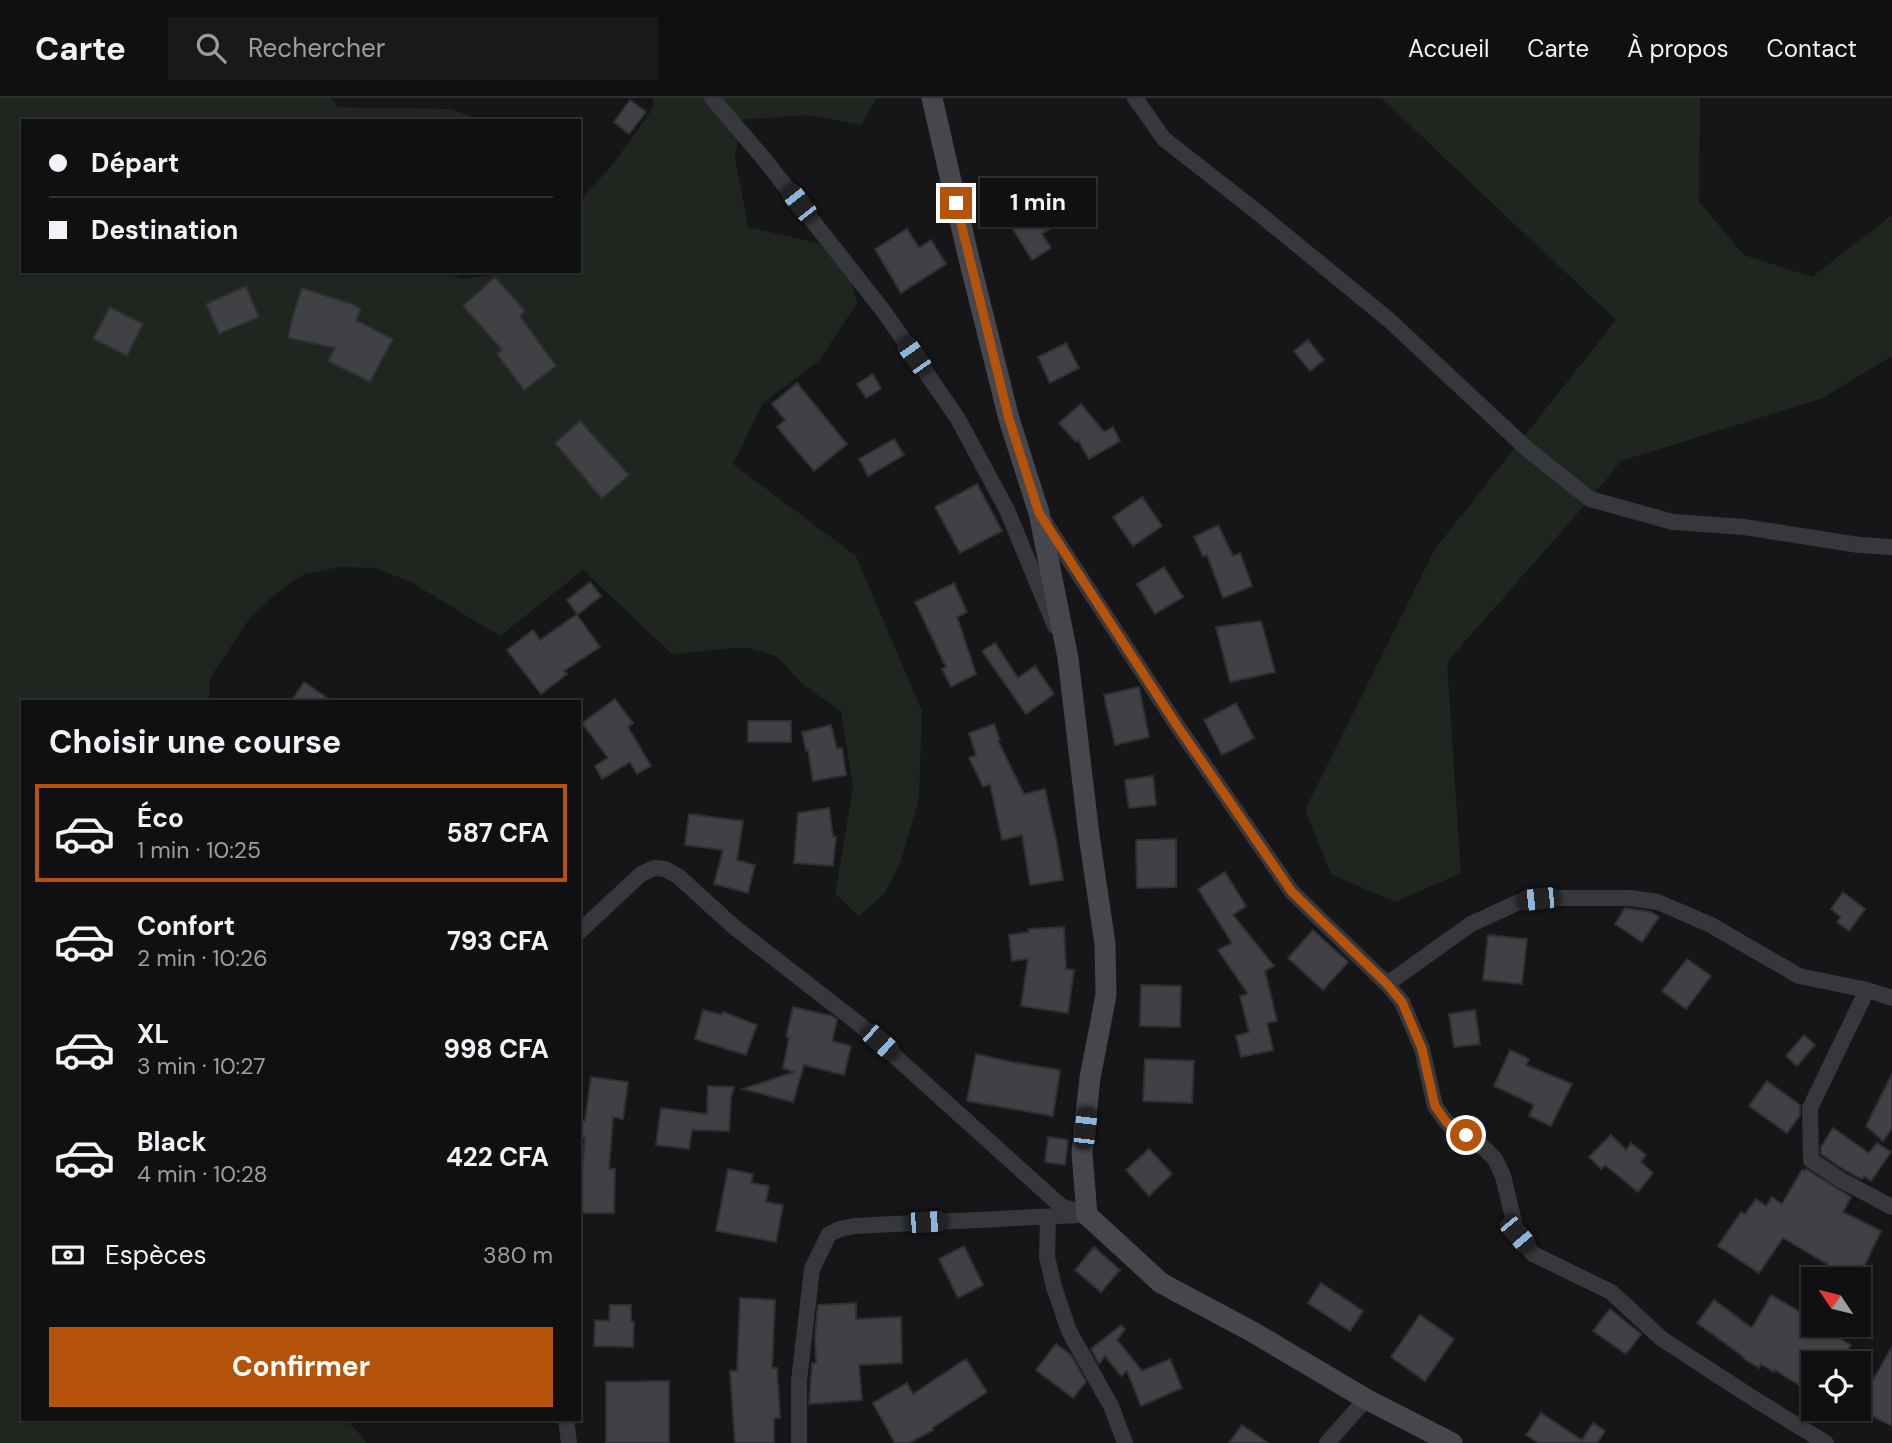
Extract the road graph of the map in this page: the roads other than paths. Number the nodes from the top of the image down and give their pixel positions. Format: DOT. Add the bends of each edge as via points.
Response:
graph roads {
  1 [pos="712,98"];
  2 [pos="932,98"];
  3 [pos="1135,98"];
  4 [pos="1039,513"];
  5 [pos="1892,547"];
  6 [pos="1068,658"];
  7 [pos="581,930"];
  8 [pos="1387,984"];
  9 [pos="1867,989"];
  10 [pos="1892,998"];
  11 [pos="1892,1207"];
  12 [pos="1087,1214"];
  13 [pos="1048,1218"];
  14 [pos="1366,1399"];
  15 [pos="566,1421"];
  16 [pos="569,1443"];
  17 [pos="799,1443"];
  18 [pos="1125,1443"];
  19 [pos="1327,1443"];
  20 [pos="1452,1443"];
  21 [pos="1826,1443"];
  1 -- 6 [label="street" via="885,313 958,419 1007,510"];
  2 -- 4 [label="main road" via="1009,419"];
  3 -- 5 [label="street" via="1164,139 1389,320 1526,448 1590,499 1674,522"];
  4 -- 6 [label="main road"];
  4 -- 8 [label="street" via="1292,892"];
  6 -- 12 [label="main road" via="1105,944 1106,995 1082,1153"];
  7 -- 12 [label="street" via="641,874 654,868 678,876 733,926 859,1024 1061,1206"];
  8 -- 9 [label="street" via="1471,924 1521,901 1629,898 1658,902 1711,925 1799,976"];
  8 -- 21 [label="street" via="1402,1002 1422,1049 1435,1106 1447,1123 1495,1159 1517,1234 1533,1254 1611,1292 1662,1339"];
  9 -- 10 [label="street"];
  9 -- 11 [label="street" via="1810,1108 1811,1160"];
  12 -- 13 [label="street"];
  12 -- 14 [label="main road" via="1161,1283"];
  13 -- 17 [label="street" via="853,1226 829,1234 812,1269 799,1381"];
  13 -- 18 [label="street" via="1047,1256 1069,1331 1111,1406"];
  14 -- 19 [label="street"];
  14 -- 20 [label="main road"];
  15 -- 16 [label="street"];
}
